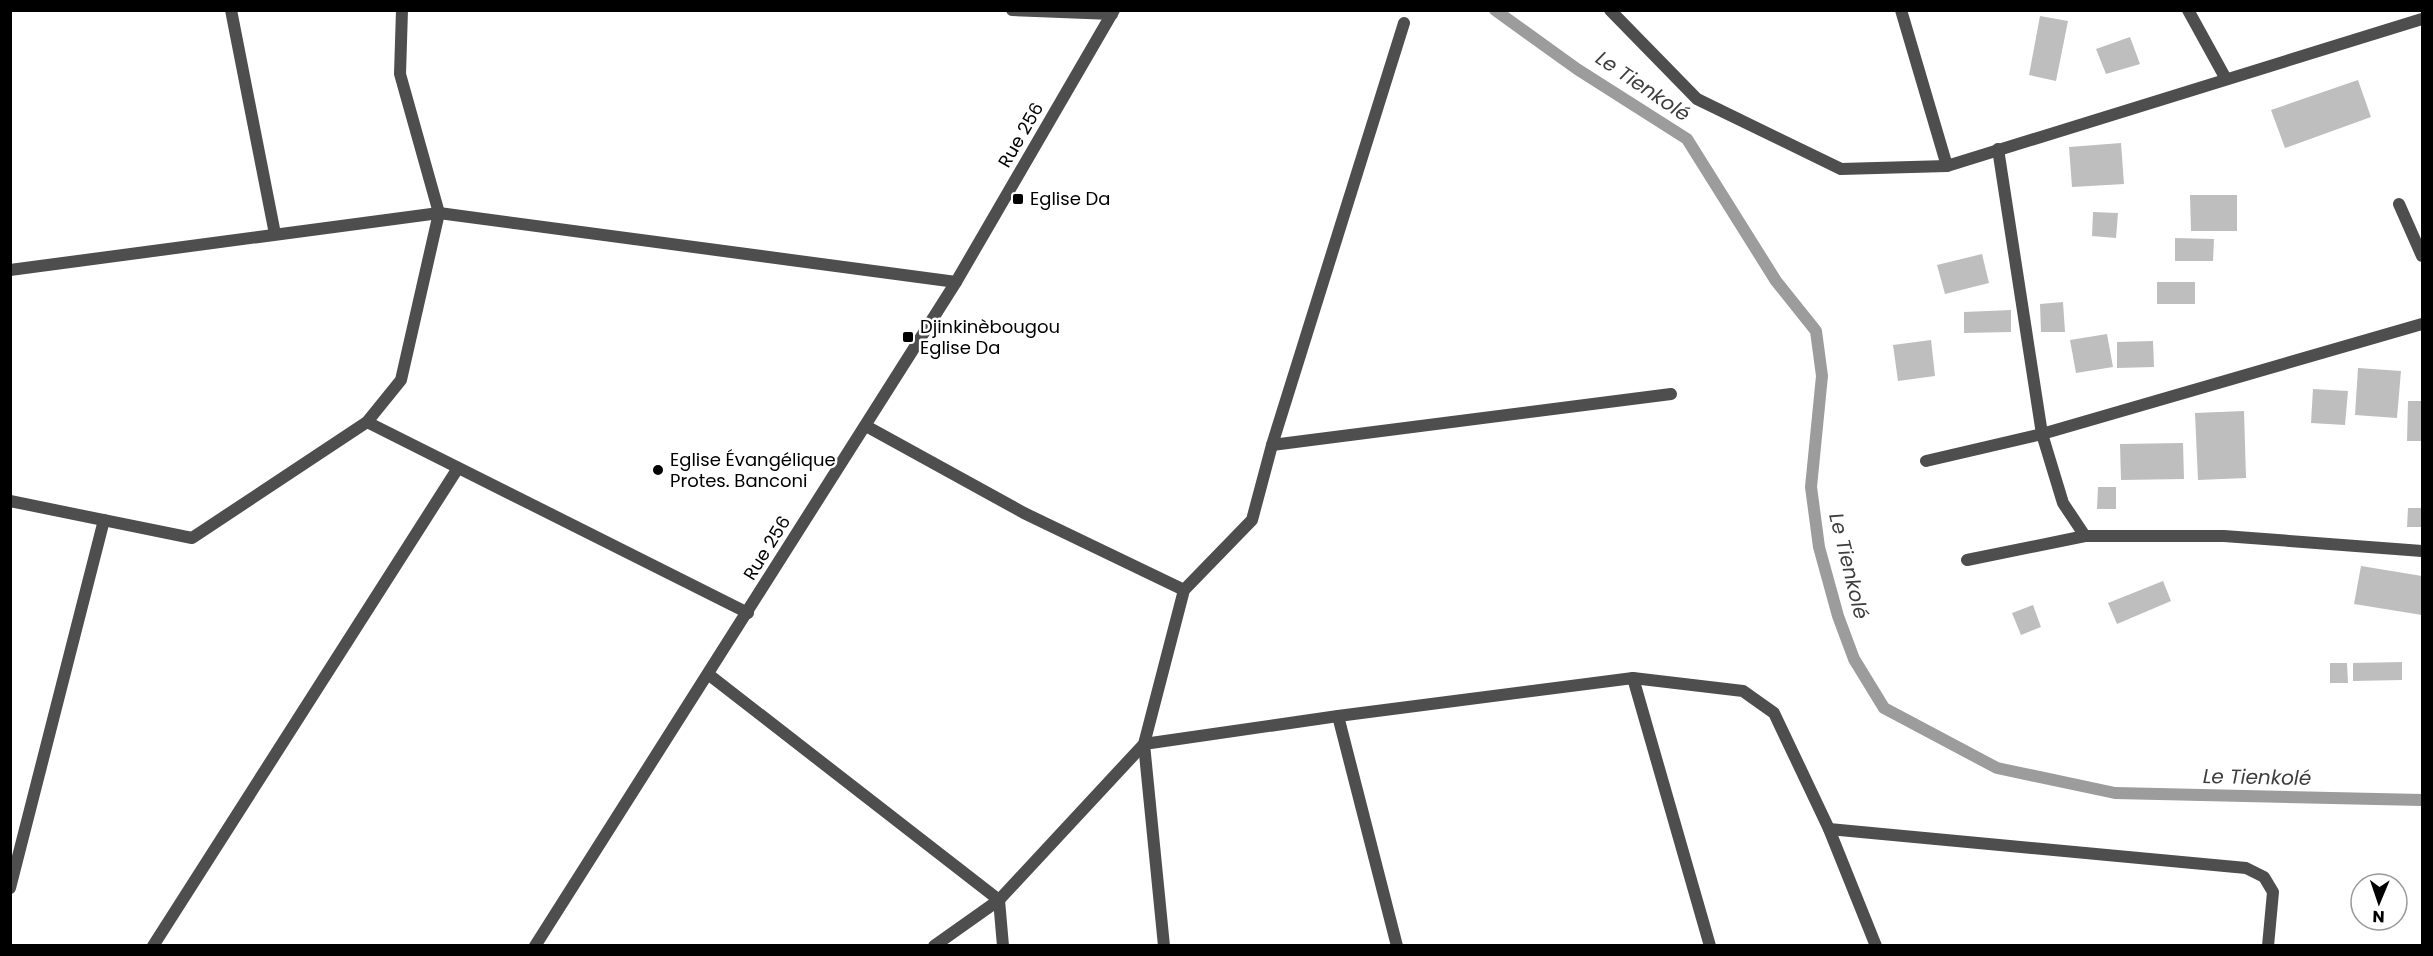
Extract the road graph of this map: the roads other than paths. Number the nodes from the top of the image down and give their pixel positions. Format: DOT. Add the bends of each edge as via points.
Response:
graph roads {
  1 [pos="231,10"];
  2 [pos="402,10"];
  3 [pos="1012,10"];
  4 [pos="1610,10"];
  5 [pos="1901,10"];
  6 [pos="2188,10"];
  7 [pos="1113,12"];
  8 [pos="2422,19"];
  9 [pos="1404,23"];
  10 [pos="2226,79"];
  11 [pos="1998,150"];
  12 [pos="1947,166"];
  13 [pos="2399,204"];
  14 [pos="439,213"];
  15 [pos="275,234"];
  16 [pos="2422,256"];
  17 [pos="10,270"];
  18 [pos="956,282"];
  19 [pos="2422,324"];
  20 [pos="1671,394"];
  21 [pos="367,422"];
  22 [pos="866,426"];
  23 [pos="2042,434"];
  24 [pos="1272,445"];
  25 [pos="1926,461"];
  26 [pos="458,468"];
  27 [pos="10,501"];
  28 [pos="104,520"];
  29 [pos="2085,536"];
  30 [pos="2422,551"];
  31 [pos="1967,560"];
  32 [pos="1184,590"];
  33 [pos="748,613"];
  34 [pos="708,675"];
  35 [pos="1634,678"];
  36 [pos="1338,716"];
  37 [pos="1144,744"];
  38 [pos="1829,829"];
  39 [pos="13,864"];
  40 [pos="10,888"];
  41 [pos="999,900"];
  42 [pos="153,945"];
  43 [pos="535,945"];
  44 [pos="933,945"];
  45 [pos="1003,945"];
  46 [pos="1164,945"];
  47 [pos="1397,945"];
  48 [pos="1710,945"];
  49 [pos="1876,945"];
  50 [pos="2268,945"];
  1 -- 15 [label="street"];
  2 -- 14 [label="street" via="400,74"];
  3 -- 7 [label="street"];
  4 -- 12 [label="street" via="1697,99 1842,169"];
  5 -- 12 [label="street"];
  6 -- 10 [label="street"];
  7 -- 18 [label="street, Rue 256"];
  8 -- 10 [label="street"];
  9 -- 24 [label="street"];
  10 -- 11 [label="street"];
  11 -- 12 [label="street"];
  11 -- 23 [label="street"];
  13 -- 16 [label="street"];
  14 -- 15 [label="street"];
  14 -- 18 [label="street"];
  14 -- 21 [label="street" via="401,380"];
  15 -- 17 [label="street"];
  18 -- 22 [label="street, Rue 256"];
  19 -- 23 [label="street"];
  20 -- 24 [label="street"];
  21 -- 26 [label="street"];
  21 -- 28 [label="street" via="192,538"];
  22 -- 32 [label="street" via="1024,513"];
  22 -- 33 [label="street, Rue 256"];
  23 -- 25 [label="street"];
  23 -- 29 [label="street" via="2063,503"];
  24 -- 32 [label="street" via="1252,520"];
  26 -- 33 [label="street"];
  26 -- 42 [label="street"];
  27 -- 28 [label="street"];
  28 -- 39 [label="street"];
  29 -- 30 [label="street" via="2224,536"];
  29 -- 31 [label="street"];
  32 -- 37 [label="street"];
  33 -- 34 [label="street, Rue 256"];
  34 -- 41 [label="street"];
  34 -- 43 [label="street, Rue 256"];
  35 -- 36 [label="street"];
  35 -- 38 [label="street" via="1743,691 1774,713"];
  35 -- 48 [label="street"];
  36 -- 37 [label="street"];
  36 -- 47 [label="street"];
  37 -- 41 [label="street"];
  37 -- 46 [label="street"];
  38 -- 49 [label="street"];
  38 -- 50 [label="street" via="2246,868 2264,877 2273,892"];
  39 -- 40 [label="street"];
  41 -- 44 [label="street"];
  41 -- 45 [label="street"];
}
